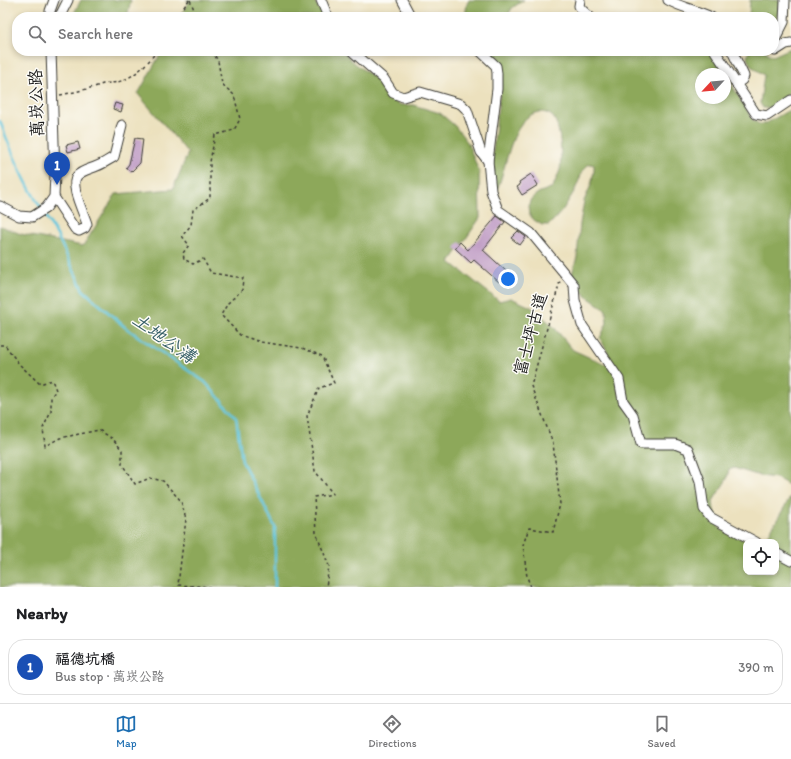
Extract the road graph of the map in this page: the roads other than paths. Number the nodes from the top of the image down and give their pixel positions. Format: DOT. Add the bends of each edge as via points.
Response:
graph roads {
  1 [pos="54,0"];
  2 [pos="68,0"];
  3 [pos="321,0"];
  4 [pos="402,0"];
  5 [pos="580,0"];
  6 [pos="668,0"];
  7 [pos="785,0"];
  8 [pos="50,12"];
  9 [pos="62,12"];
  10 [pos="326,12"];
  11 [pos="408,12"];
  12 [pos="585,12"];
  13 [pos="698,12"];
  14 [pos="779,32"];
  15 [pos="791,43"];
  16 [pos="779,48"];
  17 [pos="51,56"];
  18 [pos="358,56"];
  19 [pos="485,56"];
  20 [pos="718,56"];
  21 [pos="734,56"];
  22 [pos="736,84"];
  23 [pos="791,100"];
  24 [pos="122,125"];
  25 [pos="488,162"];
  26 [pos="52,199"];
  27 [pos="0,206"];
  28 [pos="750,539"];
  29 [pos="779,555"];
  30 [pos="791,561"];
  1 -- 8 [label="street"];
  2 -- 9 [label="street"];
  3 -- 10 [label="street"];
  4 -- 11 [label="street"];
  5 -- 12 [label="street" via="578,6"];
  6 -- 13 [label="street"];
  7 -- 14 [label="street" via="784,22"];
  15 -- 16 [label="street"];
  17 -- 26 [label="street, 萬崁公路" via="55,174"];
  18 -- 25 [label="street, 富士坪古道" via="384,79 392,93 403,97 420,92 461,104 467,110 481,152"];
  19 -- 25 [label="street" via="496,66 497,73"];
  20 -- 22 [label="street"];
  21 -- 22 [label="street" via="744,76"];
  22 -- 23 [label="street" via="756,114 767,116"];
  24 -- 26 [label="street" via="114,158 77,176 75,191 87,224 85,228 79,231 75,229"];
  25 -- 28 [label="street, 富士坪古道" via="490,191 498,210 531,233 574,285 582,325 619,379 623,401 633,416 641,444 675,444 688,449 700,481 704,509 710,517"];
  26 -- 27 [label="street" via="46,208 32,217 23,218"];
  29 -- 30 [label="street"];
}
